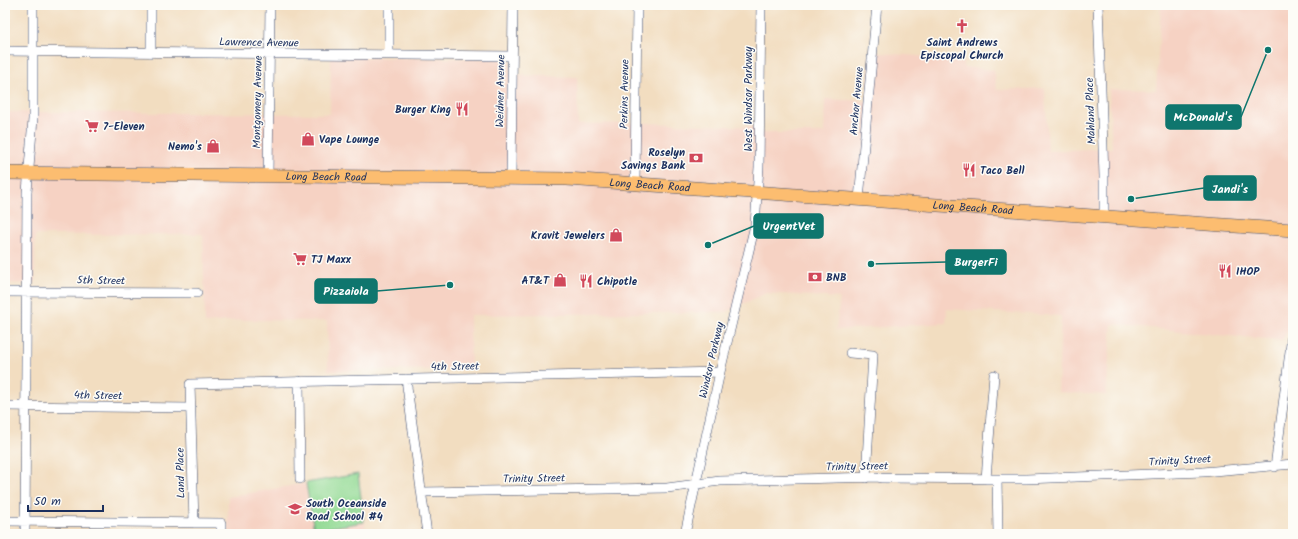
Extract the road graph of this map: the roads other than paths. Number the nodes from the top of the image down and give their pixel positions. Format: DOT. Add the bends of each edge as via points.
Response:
graph roads {
  1 [pos="33,5"];
  2 [pos="151,5"];
  3 [pos="270,5"];
  4 [pos="389,5"];
  5 [pos="513,5"];
  6 [pos="637,5"];
  7 [pos="761,5"];
  8 [pos="877,5"];
  9 [pos="1098,5"];
  10 [pos="5,51"];
  11 [pos="33,52"];
  12 [pos="151,53"];
  13 [pos="270,54"];
  14 [pos="389,55"];
  15 [pos="512,56"];
  16 [pos="5,173"];
  17 [pos="29,173"];
  18 [pos="268,175"];
  19 [pos="511,177"];
  20 [pos="635,184"];
  21 [pos="758,192"];
  22 [pos="859,199"];
  23 [pos="1104,217"];
  24 [pos="1293,230"];
  25 [pos="5,292"];
  26 [pos="27,292"];
  27 [pos="197,293"];
  28 [pos="1293,328"];
  29 [pos="850,353"];
  30 [pos="720,372"];
  31 [pos="994,375"];
  32 [pos="406,379"];
  33 [pos="299,381"];
  34 [pos="190,384"];
  35 [pos="5,406"];
  36 [pos="26,406"];
  37 [pos="191,408"];
  38 [pos="1293,464"];
  39 [pos="1275,467"];
  40 [pos="866,478"];
  41 [pos="300,479"];
  42 [pos="986,479"];
  43 [pos="997,479"];
  44 [pos="695,485"];
  45 [pos="422,492"];
  46 [pos="5,521"];
  47 [pos="25,521"];
  48 [pos="194,523"];
  49 [pos="24,534"];
  50 [pos="221,534"];
  51 [pos="426,534"];
  52 [pos="686,534"];
  53 [pos="998,534"];
  1 -- 11 [label="street"];
  2 -- 12 [label="street"];
  3 -- 13 [label="street, Montgomery Avenue"];
  4 -- 14 [label="street"];
  5 -- 15 [label="street, Weidner Avenue"];
  6 -- 20 [label="street, Perkins Avenue"];
  7 -- 21 [label="street, West Windsor Parkway"];
  8 -- 22 [label="street, Anchor Avenue"];
  9 -- 23 [label="street, Mahland Place"];
  10 -- 11 [label="street, Lawrence Avenue"];
  11 -- 12 [label="street, Lawrence Avenue"];
  11 -- 17 [label="street" via="33,119"];
  12 -- 13 [label="street, Lawrence Avenue"];
  13 -- 14 [label="street, Lawrence Avenue"];
  13 -- 18 [label="street, Montgomery Avenue"];
  14 -- 15 [label="street, Lawrence Avenue"];
  15 -- 19 [label="street, Weidner Avenue"];
  16 -- 17 [label="main road, Long Beach Road"];
  17 -- 18 [label="main road, Long Beach Road"];
  17 -- 26 [label="street"];
  18 -- 19 [label="main road, Long Beach Road"];
  19 -- 20 [label="main road, Long Beach Road"];
  20 -- 21 [label="main road, Long Beach Road"];
  21 -- 22 [label="main road, Long Beach Road"];
  21 -- 30 [label="street, Windsor Parkway" via="755,225"];
  22 -- 23 [label="main road, Long Beach Road"];
  23 -- 24 [label="main road, Long Beach Road"];
  25 -- 26 [label="street, 5th Street"];
  26 -- 27 [label="street, 5th Street"];
  26 -- 36 [label="street"];
  28 -- 39 [label="street"];
  29 -- 40 [label="street" via="873,355"];
  30 -- 32 [label="street, 4th Street"];
  30 -- 44 [label="street, Windsor Parkway"];
  31 -- 42 [label="street"];
  32 -- 33 [label="street, 4th Street"];
  32 -- 45 [label="street"];
  33 -- 34 [label="street, 4th Street"];
  33 -- 41 [label="street"];
  34 -- 37 [label="street, Land Place"];
  35 -- 36 [label="street, 4th Street"];
  36 -- 37 [label="street, 4th Street"];
  36 -- 47 [label="street"];
  37 -- 48 [label="street, Land Place"];
  38 -- 39 [label="street, Trinity Street"];
  39 -- 43 [label="street, Trinity Street"];
  40 -- 42 [label="street, Trinity Street"];
  40 -- 44 [label="street, Trinity Street" via="720,481"];
  42 -- 43 [label="street, Trinity Street"];
  43 -- 53 [label="street"];
  44 -- 45 [label="street, Trinity Street" via="667,488"];
  44 -- 52 [label="street, Windsor Parkway"];
  45 -- 51 [label="street"];
  46 -- 47 [label="street"];
  47 -- 48 [label="street"];
  47 -- 49 [label="street"];
  48 -- 50 [label="street" via="221,523"];
}
